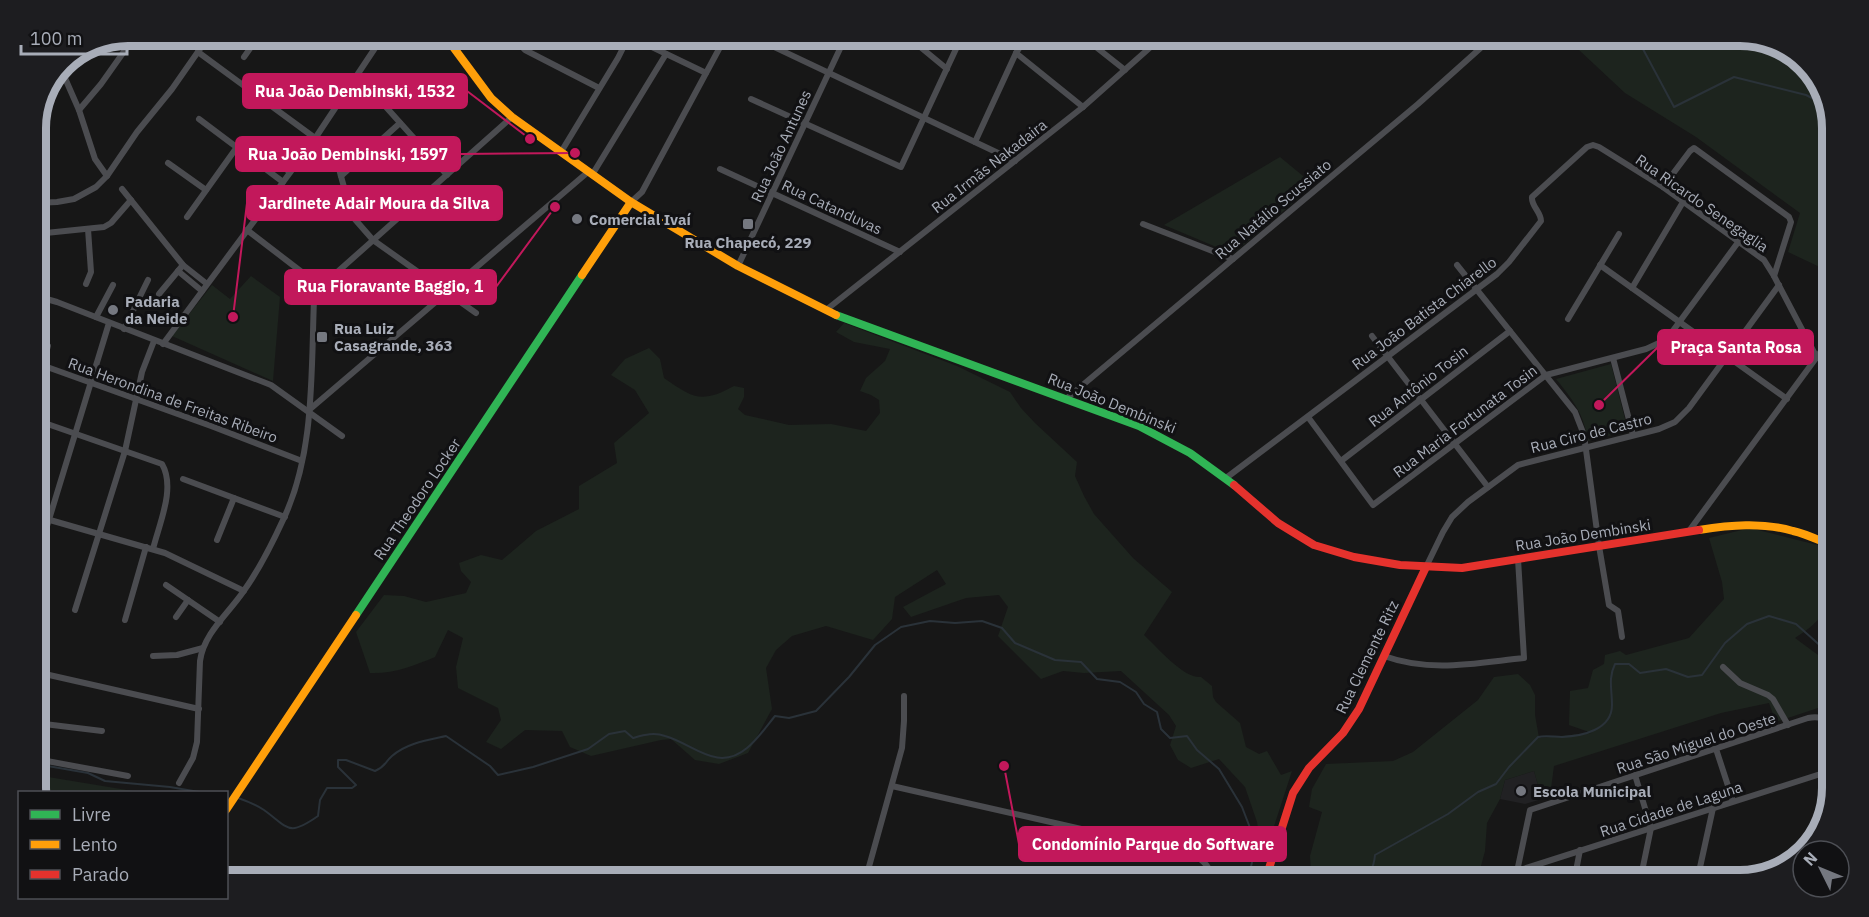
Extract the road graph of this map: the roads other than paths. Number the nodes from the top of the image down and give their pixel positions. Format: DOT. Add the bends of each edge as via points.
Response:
graph roads {
  1 [pos="128,46"];
  2 [pos="202,46"];
  3 [pos="252,46"];
  4 [pos="376,46"];
  5 [pos="452,46"];
  6 [pos="521,46"];
  7 [pos="623,46"];
  8 [pos="650,46"];
  9 [pos="721,46"];
  10 [pos="772,46"];
  11 [pos="841,46"];
  12 [pos="919,46"];
  13 [pos="957,46"];
  14 [pos="1021,46"];
  15 [pos="1095,46"];
  16 [pos="1152,46"];
  17 [pos="1483,46"];
  18 [pos="198,52"];
  19 [pos="1016,53"];
  20 [pos="666,54"];
  21 [pos="244,57"];
  22 [pos="947,69"];
  23 [pos="1125,70"];
  24 [pos="706,73"];
  25 [pos="829,73"];
  26 [pos="65,78"];
  27 [pos="599,88"];
  28 [pos="377,97"];
  29 [pos="751,99"];
  30 [pos="1083,107"];
  31 [pos="79,110"];
  32 [pos="512,117"];
  33 [pos="924,118"];
  34 [pos="199,119"];
  35 [pos="400,123"];
  36 [pos="805,123"];
  37 [pos="315,138"];
  38 [pos="975,142"];
  39 [pos="1593,145"];
  40 [pos="237,147"];
  41 [pos="561,152"];
  42 [pos="1016,161"];
  43 [pos="168,163"];
  44 [pos="261,165"];
  45 [pos="720,169"];
  46 [pos="290,172"];
  47 [pos="590,173"];
  48 [pos="447,175"];
  49 [pos="107,176"];
  50 [pos="341,176"];
  51 [pos="283,182"];
  52 [pos="1663,187"];
  53 [pos="122,189"];
  54 [pos="206,190"];
  55 [pos="772,193"];
  56 [pos="131,200"];
  57 [pos="47,202"];
  58 [pos="631,202"];
  59 [pos="1683,202"];
  60 [pos="187,217"];
  61 [pos="1143,224"];
  62 [pos="88,229"];
  63 [pos="247,231"];
  64 [pos="47,233"];
  65 [pos="1619,234"];
  66 [pos="373,240"];
  67 [pos="1739,241"];
  68 [pos="900,252"];
  69 [pos="1233,259"];
  70 [pos="1457,265"];
  71 [pos="1600,265"];
  72 [pos="738,266"];
  73 [pos="181,268"];
  74 [pos="1774,276"];
  75 [pos="147,280"];
  76 [pos="86,284"];
  77 [pos="207,284"];
  78 [pos="113,285"];
  79 [pos="1779,285"];
  80 [pos="320,286"];
  81 [pos="1632,288"];
  82 [pos="1476,289"];
  83 [pos="202,291"];
  84 [pos="447,292"];
  85 [pos="159,294"];
  86 [pos="47,299"];
  87 [pos="826,310"];
  88 [pos="476,313"];
  89 [pos="96,317"];
  90 [pos="1568,319"];
  91 [pos="1680,322"];
  92 [pos="109,323"];
  93 [pos="124,328"];
  94 [pos="1510,331"];
  95 [pos="1372,336"];
  96 [pos="154,340"];
  97 [pos="163,344"];
  98 [pos="1822,353"];
  99 [pos="1387,356"];
  100 [pos="1727,356"];
  101 [pos="1613,357"];
  102 [pos="1817,358"];
  103 [pos="47,367"];
  104 [pos="1546,375"];
  105 [pos="91,382"];
  106 [pos="135,398"];
  107 [pos="1066,399"];
  108 [pos="1787,399"];
  109 [pos="1421,400"];
  110 [pos="309,410"];
  111 [pos="1308,417"];
  112 [pos="47,424"];
  113 [pos="75,433"];
  114 [pos="1633,435"];
  115 [pos="342,436"];
  116 [pos="1455,444"];
  117 [pos="1586,447"];
  118 [pos="125,451"];
  119 [pos="302,461"];
  120 [pos="1341,461"];
  121 [pos="1226,478"];
  122 [pos="183,479"];
  123 [pos="1488,487"];
  124 [pos="234,498"];
  125 [pos="285,517"];
  126 [pos="49,520"];
  127 [pos="47,526"];
  128 [pos="1689,531"];
  129 [pos="99,534"];
  130 [pos="217,540"];
  131 [pos="1822,542"];
  132 [pos="1599,546"];
  133 [pos="150,548"];
  134 [pos="1518,559"];
  135 [pos="1426,567"];
  136 [pos="166,585"];
  137 [pos="244,591"];
  138 [pos="188,600"];
  139 [pos="75,610"];
  140 [pos="176,617"];
  141 [pos="125,620"];
  142 [pos="220,622"];
  143 [pos="1622,637"];
  144 [pos="203,648"];
  145 [pos="153,656"];
  146 [pos="1384,656"];
  147 [pos="1723,667"];
  148 [pos="47,674"];
  149 [pos="904,696"];
  150 [pos="199,709"];
  151 [pos="1822,718"];
  152 [pos="47,724"];
  153 [pos="1788,725"];
  154 [pos="102,731"];
  155 [pos="1716,749"];
  156 [pos="47,761"];
  157 [pos="1822,773"];
  158 [pos="128,776"];
  159 [pos="1635,776"];
  160 [pos="179,783"];
  161 [pos="892,786"];
  162 [pos="1733,801"];
  163 [pos="228,808"];
  164 [pos="1713,808"];
  165 [pos="1651,828"];
  166 [pos="1580,850"];
  167 [pos="869,871"];
  168 [pos="1210,871"];
  169 [pos="1268,871"];
  170 [pos="1517,871"];
  171 [pos="1576,871"];
  172 [pos="1642,871"];
  173 [pos="1699,871"];
  1 -- 31 [label="street"];
  2 -- 18 [label="street"];
  3 -- 21 [label="street"];
  4 -- 37 [label="street"];
  5 -- 32 [label="main road, Rua João Dembinski" via="491,98"];
  6 -- 27 [label="street"];
  7 -- 27 [label="street"];
  8 -- 20 [label="street"];
  9 -- 24 [label="street"];
  10 -- 25 [label="street"];
  11 -- 25 [label="street, Rua João Antunes"];
  12 -- 22 [label="street"];
  13 -- 22 [label="street"];
  14 -- 19 [label="street"];
  15 -- 23 [label="street"];
  16 -- 23 [label="street, Rua Irmãs Nakadaira"];
  17 -- 69 [label="street, Rua Natálio Scussiato"];
  18 -- 37 [label="street"];
  18 -- 49 [label="street"];
  19 -- 30 [label="street"];
  19 -- 38 [label="street"];
  20 -- 24 [label="street"];
  20 -- 47 [label="street"];
  22 -- 33 [label="street"];
  23 -- 30 [label="street, Rua Irmãs Nakadaira"];
  24 -- 58 [label="street" via="642,192"];
  25 -- 33 [label="street"];
  25 -- 36 [label="street, Rua João Antunes"];
  26 -- 31 [label="street"];
  27 -- 41 [label="street"];
  28 -- 35 [label="street"];
  29 -- 36 [label="street"];
  30 -- 42 [label="street, Rua Irmãs Nakadaira"];
  31 -- 49 [label="street" via="95,159"];
  32 -- 41 [label="main road, Rua João Dembinski"];
  32 -- 48 [label="street"];
  33 -- 36 [label="street" via="901,167"];
  33 -- 38 [label="street"];
  34 -- 40 [label="street"];
  35 -- 48 [label="street"];
  35 -- 50 [label="street"];
  36 -- 55 [label="street, Rua João Antunes"];
  37 -- 46 [label="street"];
  37 -- 50 [label="street" via="331,156"];
  38 -- 42 [label="street"];
  39 -- 52 [label="street, Rua Ricardo Senegaglia"];
  39 -- 82 [label="street, Rua João Batista Chiarello" via="1534,195 1531,199 1541,221 1509,262"];
  40 -- 44 [label="street"];
  40 -- 54 [label="street"];
  41 -- 47 [label="main road, Rua João Dembinski"];
  42 -- 68 [label="street, Rua Irmãs Nakadaira"];
  43 -- 54 [label="street"];
  44 -- 46 [label="street" via="272,159"];
  44 -- 51 [label="street"];
  45 -- 55 [label="street, Rua Catanduvas"];
  46 -- 51 [label="street"];
  47 -- 58 [label="main road, Rua João Dembinski"];
  47 -- 84 [label="street"];
  48 -- 66 [label="street"];
  49 -- 57 [label="street" via="81,196"];
  50 -- 66 [label="street" via="352,216"];
  51 -- 63 [label="street"];
  52 -- 59 [label="street, Rua Ricardo Senegaglia"];
  52 -- 74 [label="street" via="1694,148 1790,217"];
  53 -- 56 [label="street"];
  54 -- 60 [label="street"];
  55 -- 68 [label="street, Rua Catanduvas"];
  55 -- 72 [label="street, Rua João Antunes"];
  56 -- 62 [label="street" via="108,226"];
  56 -- 73 [label="street"];
  58 -- 72 [label="main road, Rua João Dembinski"];
  58 -- 163 [label="main road, Rua Theodoro Locker"];
  59 -- 67 [label="street, Rua Ricardo Senegaglia"];
  59 -- 81 [label="street"];
  61 -- 69 [label="street"];
  62 -- 64 [label="street"];
  62 -- 76 [label="street" via="91,272"];
  63 -- 77 [label="street"];
  63 -- 80 [label="street"];
  65 -- 71 [label="street"];
  66 -- 80 [label="street"];
  66 -- 84 [label="street"];
  67 -- 74 [label="street, Rua Ricardo Senegaglia" via="1764,260"];
  67 -- 91 [label="street, Rua Maria Fortunata Tosin"];
  68 -- 87 [label="street, Rua Irmãs Nakadaira"];
  69 -- 107 [label="street, Rua Natálio Scussiato"];
  70 -- 82 [label="street"];
  71 -- 81 [label="street"];
  71 -- 90 [label="street"];
  72 -- 87 [label="main road, Rua João Dembinski"];
  73 -- 77 [label="street"];
  73 -- 83 [label="street"];
  73 -- 85 [label="street"];
  74 -- 79 [label="street, Rua Ricardo Senegaglia"];
  75 -- 93 [label="street"];
  77 -- 83 [label="street"];
  78 -- 89 [label="street"];
  79 -- 100 [label="street, Rua Ciro de Castro"];
  79 -- 102 [label="street, Rua Ricardo Senegaglia"];
  80 -- 110 [label="street" via="314,294"];
  81 -- 91 [label="street"];
  82 -- 94 [label="street"];
  82 -- 99 [label="street, Rua João Batista Chiarello"];
  83 -- 97 [label="street"];
  84 -- 88 [label="street"];
  84 -- 110 [label="street"];
  86 -- 89 [label="street"];
  87 -- 107 [label="main road, Rua João Dembinski"];
  89 -- 92 [label="street"];
  91 -- 100 [label="street"];
  91 -- 101 [label="street, Rua Maria Fortunata Tosin" via="1659,343"];
  92 -- 93 [label="street"];
  92 -- 105 [label="street"];
  93 -- 96 [label="street"];
  94 -- 104 [label="street"];
  94 -- 109 [label="street, Rua Antônio Tosin"];
  95 -- 99 [label="street"];
  96 -- 97 [label="street"];
  96 -- 106 [label="street"];
  97 -- 110 [label="street" via="266,382"];
  98 -- 102 [label="street"];
  99 -- 109 [label="street"];
  99 -- 111 [label="street, Rua João Batista Chiarello"];
  100 -- 108 [label="street"];
  100 -- 114 [label="street, Rua Ciro de Castro" via="1675,422"];
  101 -- 104 [label="street, Rua Maria Fortunata Tosin"];
  101 -- 114 [label="street"];
  102 -- 108 [label="street"];
  103 -- 105 [label="street, Rua Herondina de Freitas Ribeiro"];
  104 -- 116 [label="street, Rua Maria Fortunata Tosin"];
  104 -- 117 [label="street" via="1575,412"];
  105 -- 106 [label="street, Rua Herondina de Freitas Ribeiro"];
  105 -- 113 [label="street"];
  106 -- 118 [label="street"];
  106 -- 119 [label="street, Rua Herondina de Freitas Ribeiro"];
  107 -- 121 [label="main road, Rua João Dembinski" via="1162,436"];
  108 -- 128 [label="street"];
  109 -- 116 [label="street"];
  109 -- 120 [label="street, Rua Antônio Tosin"];
  110 -- 115 [label="street"];
  110 -- 119 [label="street"];
  111 -- 120 [label="street"];
  111 -- 121 [label="street, Rua João Batista Chiarello"];
  112 -- 113 [label="street"];
  113 -- 118 [label="street"];
  113 -- 126 [label="street"];
  114 -- 117 [label="street, Rua Ciro de Castro"];
  116 -- 120 [label="street, Rua Maria Fortunata Tosin" via="1373,505"];
  116 -- 123 [label="street"];
  117 -- 123 [label="street, Rua Ciro de Castro" via="1518,465"];
  117 -- 132 [label="street"];
  118 -- 129 [label="street"];
  118 -- 133 [label="street" via="162,464 164,469 167,492"];
  119 -- 125 [label="street"];
  121 -- 135 [label="main road, Rua João Dembinski" via="1282,526 1320,548"];
  122 -- 124 [label="street"];
  123 -- 135 [label="street, Rua Ciro de Castro" via="1452,517"];
  124 -- 125 [label="street"];
  124 -- 130 [label="street"];
  125 -- 137 [label="street"];
  126 -- 127 [label="street"];
  126 -- 129 [label="street"];
  128 -- 131 [label="main road, Rua João Dembinski" via="1764,525"];
  128 -- 132 [label="main road, Rua João Dembinski"];
  129 -- 133 [label="street"];
  129 -- 139 [label="street"];
  132 -- 134 [label="main road, Rua João Dembinski"];
  132 -- 143 [label="street" via="1609,605 1618,611"];
  133 -- 137 [label="street"];
  133 -- 141 [label="street"];
  134 -- 135 [label="main road, Rua João Dembinski" via="1473,567"];
  134 -- 146 [label="street" via="1524,658 1428,666"];
  135 -- 146 [label="main road, Rua Clemente Ritz"];
  136 -- 138 [label="street"];
  137 -- 142 [label="street"];
  138 -- 140 [label="street"];
  138 -- 142 [label="street"];
  142 -- 144 [label="street"];
  144 -- 145 [label="street"];
  144 -- 150 [label="street"];
  146 -- 169 [label="main road, Rua Clemente Ritz" via="1351,722 1309,768 1293,793"];
  147 -- 153 [label="street" via="1740,683 1773,699"];
  148 -- 150 [label="street"];
  149 -- 161 [label="street" via="904,734"];
  150 -- 160 [label="street" via="195,750"];
  151 -- 153 [label="street, Rua São Miguel do Oeste"];
  152 -- 154 [label="street"];
  153 -- 155 [label="street, Rua São Miguel do Oeste"];
  155 -- 159 [label="street, Rua São Miguel do Oeste"];
  155 -- 162 [label="street"];
  156 -- 158 [label="street"];
  157 -- 162 [label="street, Rua Cidade de Laguna"];
  159 -- 165 [label="street"];
  159 -- 170 [label="street, Rua São Miguel do Oeste" via="1530,810"];
  161 -- 167 [label="street"];
  161 -- 168 [label="street" via="1191,854"];
  162 -- 164 [label="street, Rua Cidade de Laguna"];
  164 -- 165 [label="street, Rua Cidade de Laguna"];
  164 -- 173 [label="street"];
  165 -- 166 [label="street, Rua Cidade de Laguna"];
  165 -- 172 [label="street"];
  166 -- 170 [label="street, Rua Cidade de Laguna"];
  166 -- 171 [label="street"];
}
